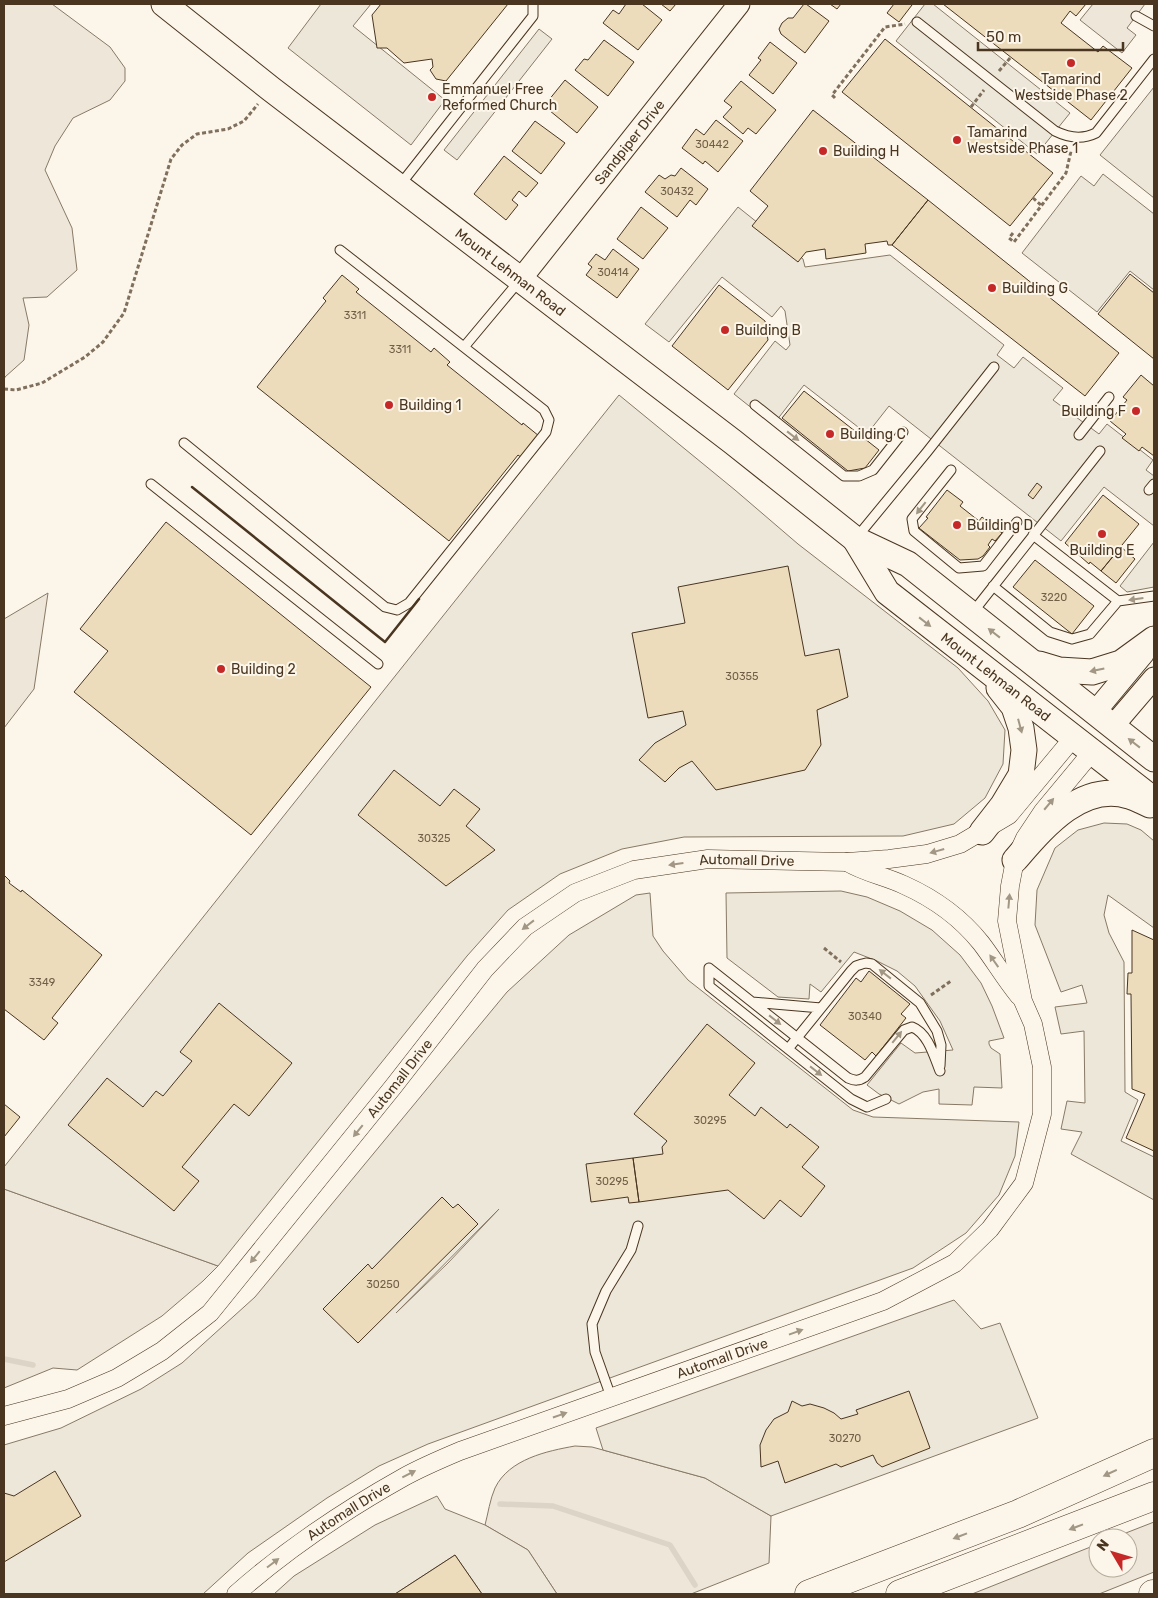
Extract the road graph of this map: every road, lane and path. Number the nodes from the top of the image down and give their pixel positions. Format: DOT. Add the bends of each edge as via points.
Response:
graph roads {
  1 [pos="164,4"];
  2 [pos="533,4"];
  3 [pos="739,4"];
  4 [pos="1136,16"];
  5 [pos="917,22"];
  6 [pos="1154,26"];
  7 [pos="1154,59"];
  8 [pos="271,88"];
  9 [pos="836,98"];
  10 [pos="1071,138"];
  11 [pos="398,187"];
  12 [pos="1033,198"];
  13 [pos="1042,206"];
  14 [pos="1014,232"];
  15 [pos="340,250"];
  16 [pos="520,280"];
  17 [pos="464,347"];
  18 [pos="994,367"];
  19 [pos="5,389"];
  20 [pos="1109,397"];
  21 [pos="755,406"];
  22 [pos="902,432"];
  23 [pos="1080,435"];
  24 [pos="184,443"];
  25 [pos="1100,451"];
  26 [pos="951,470"];
  27 [pos="151,484"];
  28 [pos="1017,522"];
  29 [pos="1033,535"];
  30 [pos="855,539"];
  31 [pos="993,586"];
  32 [pos="1154,596"];
  33 [pos="1118,601"];
  34 [pos="971,614"];
  35 [pos="1154,641"];
  36 [pos="1032,663"];
  37 [pos="378,664"];
  38 [pos="986,670"];
  39 [pos="1154,678"];
  40 [pos="1104,719"];
  41 [pos="1083,745"];
  42 [pos="1154,759"];
  43 [pos="1154,800"];
  44 [pos="1154,807"];
  45 [pos="982,832"];
  46 [pos="1015,860"];
  47 [pos="847,862"];
  48 [pos="824,948"];
  49 [pos="851,970"];
  50 [pos="951,981"];
  51 [pos="1023,1001"];
  52 [pos="752,1002"];
  53 [pos="920,1003"];
  54 [pos="821,1008"];
  55 [pos="798,1038"];
  56 [pos="788,1049"];
  57 [pos="886,1099"];
  58 [pos="638,1226"];
  59 [pos="611,1397"];
  60 [pos="4,1416"];
  61 [pos="1154,1453"];
  62 [pos="1154,1496"];
  63 [pos="236,1594"];
  64 [pos="809,1594"];
  65 [pos="900,1594"];
  1 -- 8 [label="main road, Mount Lehman Road"];
  2 -- 11 [label="lane" via="533,16"];
  3 -- 16 [label="street, Sandpiper Drive"];
  4 -- 6 [label="lane"];
  5 -- 9 [label="path" via="885,27 832,95"];
  5 -- 10 [label="lane" via="1055,131"];
  7 -- 10 [label="lane" via="1096,133 1089,137"];
  8 -- 11 [label="main road, Mount Lehman Road"];
  8 -- 19 [label="path" via="244,121 228,129 197,134 171,159 124,313 104,342 42,383 16,390"];
  10 -- 13 [label="path" via="1066,173"];
  11 -- 16 [label="main road, Mount Lehman Road"];
  12 -- 13 [label="path"];
  13 -- 14 [label="path" via="1014,242 1009,238"];
  15 -- 17 [label="lane"];
  16 -- 17 [label="lane"];
  16 -- 30 [label="main road, Mount Lehman Road"];
  17 -- 24 [label="lane" via="544,410 549,420 546,432 409,603 397,610 385,607"];
  18 -- 30 [label="lane"];
  20 -- 23 [label="lane"];
  21 -- 22 [label="lane, one-way" via="844,476 859,476 872,470"];
  25 -- 29 [label="lane"];
  26 -- 28 [label="lane, one-way" via="912,519 914,531 960,568 983,566"];
  27 -- 37 [label="lane"];
  29 -- 31 [label="lane"];
  29 -- 33 [label="lane"];
  30 -- 34 [label="main road, Mount Lehman Road" via="908,564"];
  30 -- 38 [label="main road, Mount Lehman Road, one-way" via="887,592"];
  31 -- 33 [label="lane" via="1050,632 1072,639 1090,634"];
  31 -- 34 [label="lane"];
  32 -- 33 [label="lane, one-way"];
  36 -- 34 [label="main road, Mount Lehman Road, one-way"];
  35 -- 36 [label="main road, one-way" via="1121,663 1092,672 1059,670"];
  35 -- 40 [label="street"];
  36 -- 40 [label="main road, Mount Lehman Road"];
  38 -- 41 [label="main road, Mount Lehman Road"];
  38 -- 45 [label="main road, one-way" via="1014,707 1024,750 1021,775"];
  39 -- 40 [label="street"];
  40 -- 41 [label="main road"];
  42 -- 40 [label="main road, Mount Lehman Road, one-way"];
  41 -- 43 [label="main road, Mount Lehman Road"];
  41 -- 45 [label="street, Automall Drive" via="1009,815"];
  46 -- 41 [label="street, Automall Drive, one-way" via="1025,838"];
  44 -- 46 [label="main road" via="1128,795 1092,795 1043,828"];
  45 -- 47 [label="street, Automall Drive, one-way" via="960,844 928,854"];
  51 -- 46 [label="street, Automall Drive, one-way" via="1007,921"];
  51 -- 47 [label="street, Automall Drive, one-way" via="966,926 904,885 859,870"];
  47 -- 60 [label="street, Automall Drive, one-way" via="708,860 634,870 575,893 525,927 485,969 210,1313 162,1351 117,1378 68,1399"];
  48 -- 49 [label="path"];
  53 -- 49 [label="lane, one-way" via="872,964 862,964"];
  49 -- 54 [label="lane"];
  50 -- 53 [label="path"];
  59 -- 51 [label="street, Automall Drive, one-way" via="883,1301 956,1263 990,1229 1024,1183 1042,1114 1042,1067 1033,1024"];
  52 -- 54 [label="lane"];
  52 -- 55 [label="lane, one-way"];
  52 -- 56 [label="lane" via="710,968 709,986"];
  55 -- 53 [label="lane, one-way" via="848,1078 860,1080 904,1030 912,1027 925,1038 940,1071 941,1045 937,1031"];
  54 -- 55 [label="lane"];
  55 -- 56 [label="lane"];
  56 -- 57 [label="lane, one-way" via="867,1108"];
  58 -- 59 [label="lane" via="631,1250 606,1292 592,1324 595,1352"];
  63 -- 59 [label="street, Automall Drive, one-way" via="306,1539 405,1476 460,1451"];
  61 -- 64 [label="highway, one-way" via="1018,1514"];
  62 -- 65 [label="highway, one-way"];
}
